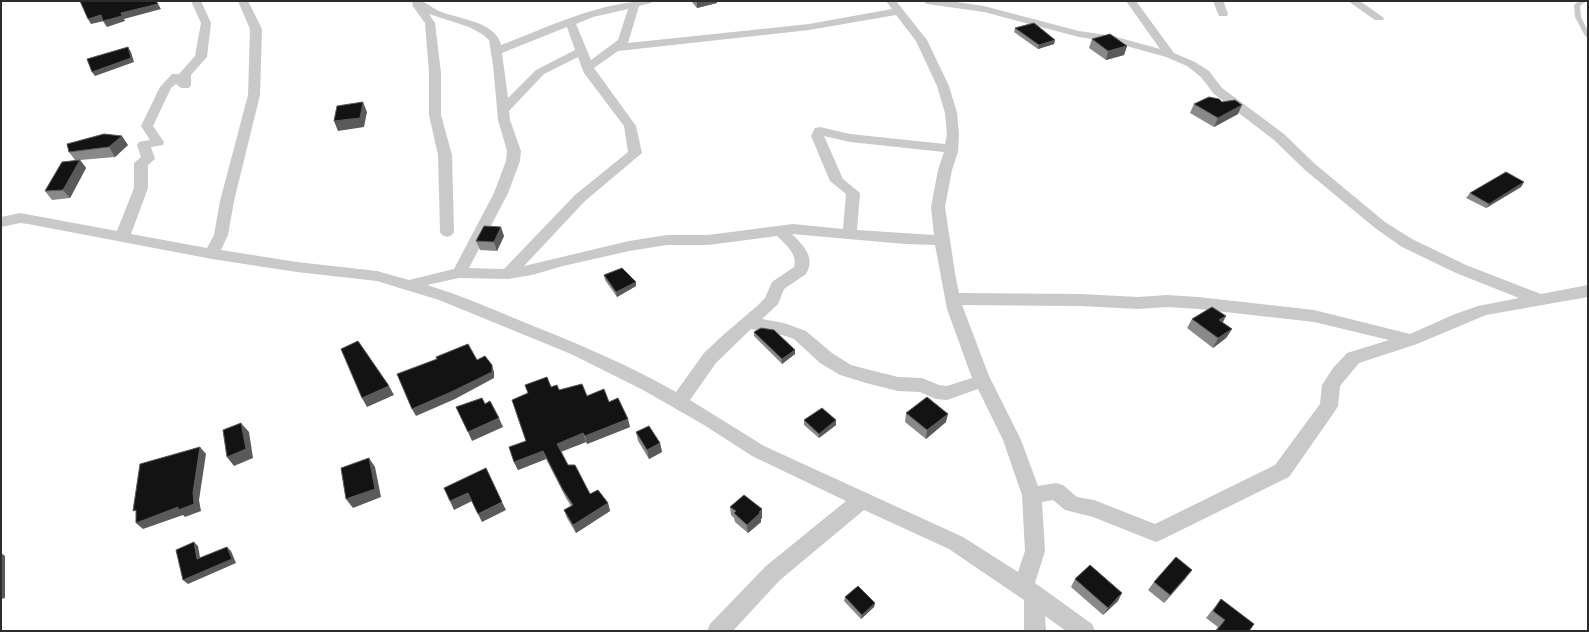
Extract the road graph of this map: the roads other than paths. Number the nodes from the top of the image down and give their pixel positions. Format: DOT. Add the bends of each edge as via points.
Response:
graph roads {
  1 [pos="196,1"];
  2 [pos="243,1"];
  3 [pos="415,1"];
  4 [pos="647,1"];
  5 [pos="928,1"];
  6 [pos="1131,1"];
  7 [pos="1220,1"];
  8 [pos="1353,1"];
  9 [pos="1583,1"];
  10 [pos="635,4"];
  11 [pos="895,6"];
  12 [pos="1223,14"];
  13 [pos="1379,18"];
  14 [pos="570,22"];
  15 [pos="1588,36"];
  16 [pos="614,48"];
  17 [pos="496,51"];
  18 [pos="582,51"];
  19 [pos="1170,55"];
  20 [pos="588,68"];
  21 [pos="503,111"];
  22 [pos="951,149"];
  23 [pos="1,222"];
  24 [pos="780,230"];
  25 [pos="447,232"];
  26 [pos="850,233"];
  27 [pos="122,237"];
  28 [pos="942,240"];
  29 [pos="212,254"];
  30 [pos="459,273"];
  31 [pos="508,274"];
  32 [pos="410,285"];
  33 [pos="1583,295"];
  34 [pos="953,299"];
  35 [pos="1538,299"];
  36 [pos="748,323"];
  37 [pos="1411,340"];
  38 [pos="983,381"];
  39 [pos="679,402"];
  40 [pos="1032,494"];
  41 [pos="862,500"];
  42 [pos="1029,591"];
  43 [pos="718,631"];
  44 [pos="1036,631"];
  45 [pos="1084,631"];
  1 -- 27 [label="street" via="206,24 201,57 185,74 185,85 176,77 166,87 147,126 158,142 144,144 148,159 141,163 141,188"];
  2 -- 29 [label="street" via="256,30 254,95 221,235"];
  3 -- 17 [label="street" via="435,13 473,25 486,32 494,39"];
  3 -- 25 [label="street" via="430,23 436,115 445,155"];
  4 -- 10 [label="street"];
  5 -- 19 [label="street" via="984,9"];
  6 -- 19 [label="street"];
  7 -- 12 [label="street" via="1218,2"];
  8 -- 13 [label="street"];
  9 -- 15 [label="lane" via="1577,5 1578,17"];
  10 -- 14 [label="street" via="597,12"];
  10 -- 16 [label="street" via="623,42"];
  11 -- 16 [label="street" via="809,27"];
  11 -- 22 [label="street" via="921,40 943,86 951,113"];
  14 -- 17 [label="street"];
  14 -- 18 [label="street"];
  16 -- 20 [label="street"];
  17 -- 21 [label="street"];
  18 -- 20 [label="street"];
  18 -- 21 [label="street" via="540,72"];
  19 -- 35 [label="street" via="1200,69 1218,91 1279,137 1310,167 1380,225 1407,243 1461,269"];
  20 -- 31 [label="street" via="630,126 635,153 580,198"];
  21 -- 30 [label="street" via="514,151 513,161 502,193"];
  22 -- 26 [label="street" via="850,138 820,131 817,136 837,181 853,193"];
  22 -- 28 [label="street" via="938,207"];
  23 -- 27 [label="street" via="20,218"];
  24 -- 26 [label="street"];
  24 -- 31 [label="street" via="708,240 667,240"];
  24 -- 36 [label="street" via="800,251 803,264 801,270 777,286 772,300"];
  26 -- 28 [label="street"];
  27 -- 29 [label="street"];
  28 -- 34 [label="street"];
  29 -- 32 [label="street" via="378,276"];
  30 -- 31 [label="street"];
  30 -- 32 [label="street"];
  32 -- 39 [label="street" via="445,296 570,347"];
  33 -- 35 [label="street"];
  34 -- 37 [label="street" via="1198,303 1314,316"];
  34 -- 38 [label="street"];
  35 -- 37 [label="street" via="1484,310"];
  36 -- 38 [label="street" via="784,328 800,335 826,358 846,370 898,384 922,385 936,392 947,393"];
  36 -- 39 [label="street" via="710,358"];
  37 -- 40 [label="street" via="1353,358 1331,385 1329,406 1282,471 1156,533 1094,509 1072,504 1056,491"];
  38 -- 40 [label="street" via="1012,440"];
  39 -- 41 [label="street" via="758,451"];
  40 -- 42 [label="street" via="1035,551"];
  41 -- 42 [label="street" via="956,543"];
  41 -- 43 [label="street" via="773,573"];
  42 -- 44 [label="street"];
  42 -- 45 [label="street"];
}
